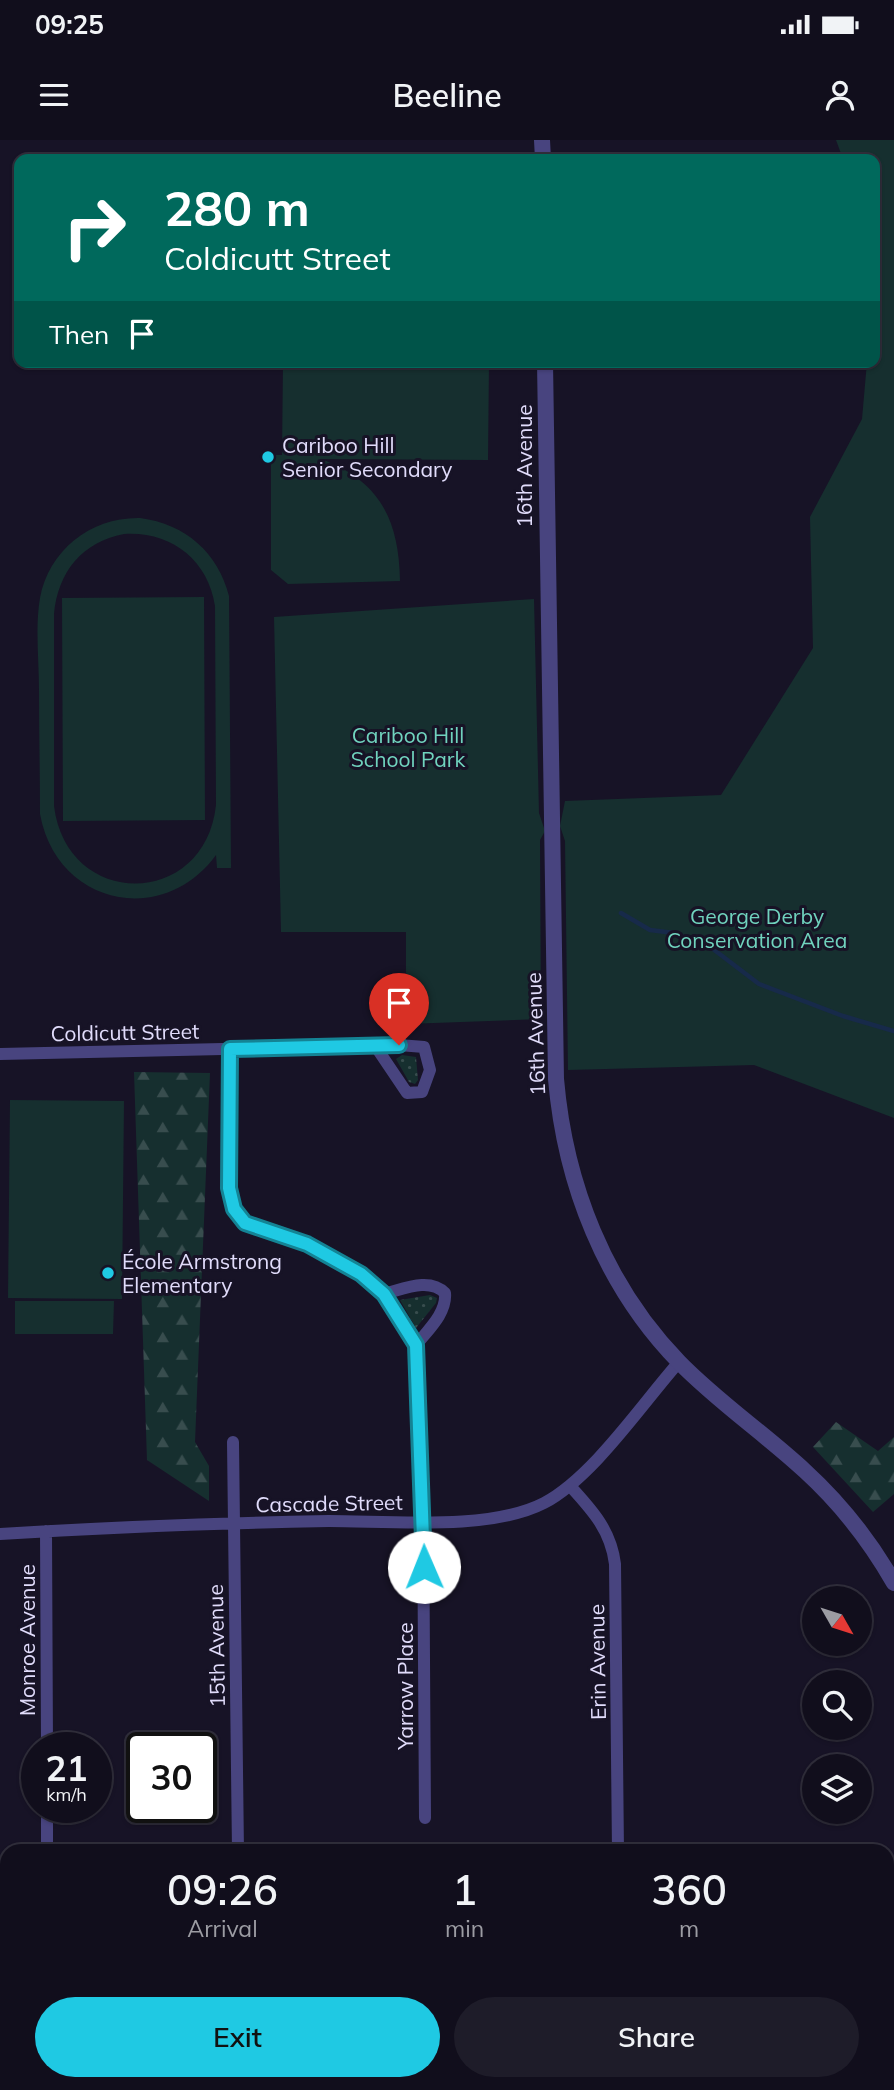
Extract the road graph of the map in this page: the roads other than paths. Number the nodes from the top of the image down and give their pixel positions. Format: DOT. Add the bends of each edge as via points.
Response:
graph roads {
  1 [pos="545,368"];
  2 [pos="376,1046"];
  3 [pos="230,1049"];
  4 [pos="0,1054"];
  5 [pos="384,1294"];
  6 [pos="416,1345"];
  7 [pos="679,1362"];
  8 [pos="233,1442"];
  9 [pos="571,1487"];
  10 [pos="423,1521"];
  11 [pos="233,1525"];
  12 [pos="46,1531"];
  13 [pos="0,1534"];
  14 [pos="894,1583"];
  15 [pos="47,1732"];
  16 [pos="425,1818"];
  17 [pos="47,1823"];
  18 [pos="47,1844"];
  19 [pos="239,1844"];
  20 [pos="618,1844"];
  1 -- 7 [label="street, 16th Avenue" via="558,1108 572,1177 606,1259 637,1311"];
  2 -- 2 [label="street, Coldicutt Street" via="427,1050 430,1070 422,1092 407,1093"];
  2 -- 3 [label="street, Coldicutt Street"];
  3 -- 4 [label="street, Coldicutt Street"];
  3 -- 5 [label="street, Yarrow Place" via="229,1188 237,1215 251,1226 337,1258"];
  5 -- 6 [label="street, Yarrow Place"];
  5 -- 6 [label="street" via="425,1284 438,1286 445,1293 441,1313"];
  6 -- 10 [label="street, Yarrow Place"];
  7 -- 9 [label="street, Cascade Street"];
  7 -- 14 [label="street, 16th Avenue" via="820,1485"];
  8 -- 11 [label="street, 15th Avenue"];
  9 -- 10 [label="street, Cascade Street" via="515,1514"];
  9 -- 20 [label="street, Erin Avenue" via="601,1522 615,1564"];
  10 -- 11 [label="street, Cascade Street"];
  10 -- 16 [label="street, Yarrow Place"];
  11 -- 12 [label="street, Cascade Street"];
  11 -- 19 [label="street, 15th Avenue"];
  12 -- 13 [label="street, Cascade Street"];
  12 -- 15 [label="street, Monroe Avenue"];
  17 -- 18 [label="street"];
}
